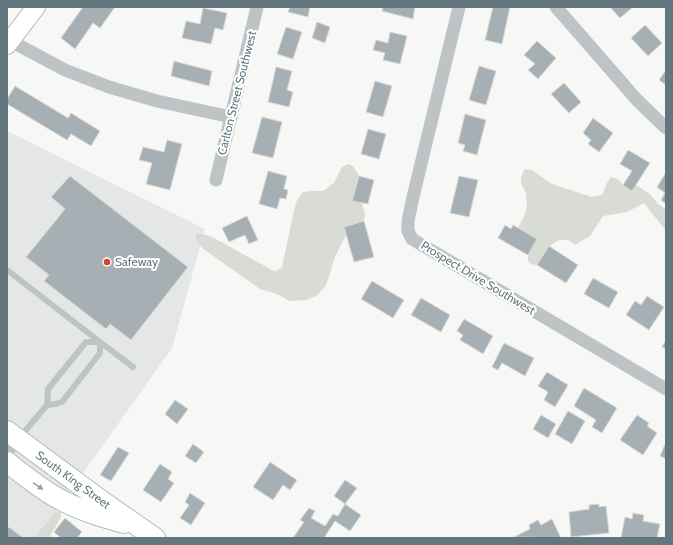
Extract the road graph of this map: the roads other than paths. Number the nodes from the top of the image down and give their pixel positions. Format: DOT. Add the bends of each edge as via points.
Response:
graph roads {
  1 [pos="36,7"];
  2 [pos="257,7"];
  3 [pos="459,7"];
  4 [pos="556,7"];
  5 [pos="8,42"];
  6 [pos="231,117"];
  7 [pos="666,128"];
  8 [pos="216,180"];
  9 [pos="7,270"];
  10 [pos="100,342"];
  11 [pos="133,367"];
  12 [pos="666,390"];
  13 [pos="47,405"];
  14 [pos="11,441"];
  15 [pos="7,462"];
  16 [pos="147,533"];
  1 -- 5 [label="main road"];
  2 -- 6 [label="street, Carlton Street Southwest"];
  3 -- 12 [label="street, Prospect Drive Southwest" via="408,221 408,231 412,239"];
  4 -- 7 [label="street" via="637,100"];
  5 -- 6 [label="street" via="65,70 110,87 157,101"];
  6 -- 8 [label="street, Carlton Street Southwest"];
  9 -- 10 [label="lane"];
  10 -- 11 [label="lane"];
  10 -- 13 [label="lane" via="100,353 62,402"];
  10 -- 13 [label="lane" via="86,342 48,389"];
  13 -- 14 [label="lane"];
  14 -- 16 [label="main road, South King Street"];
  15 -- 16 [label="main road, South King Street, one-way" via="63,501"];
}
